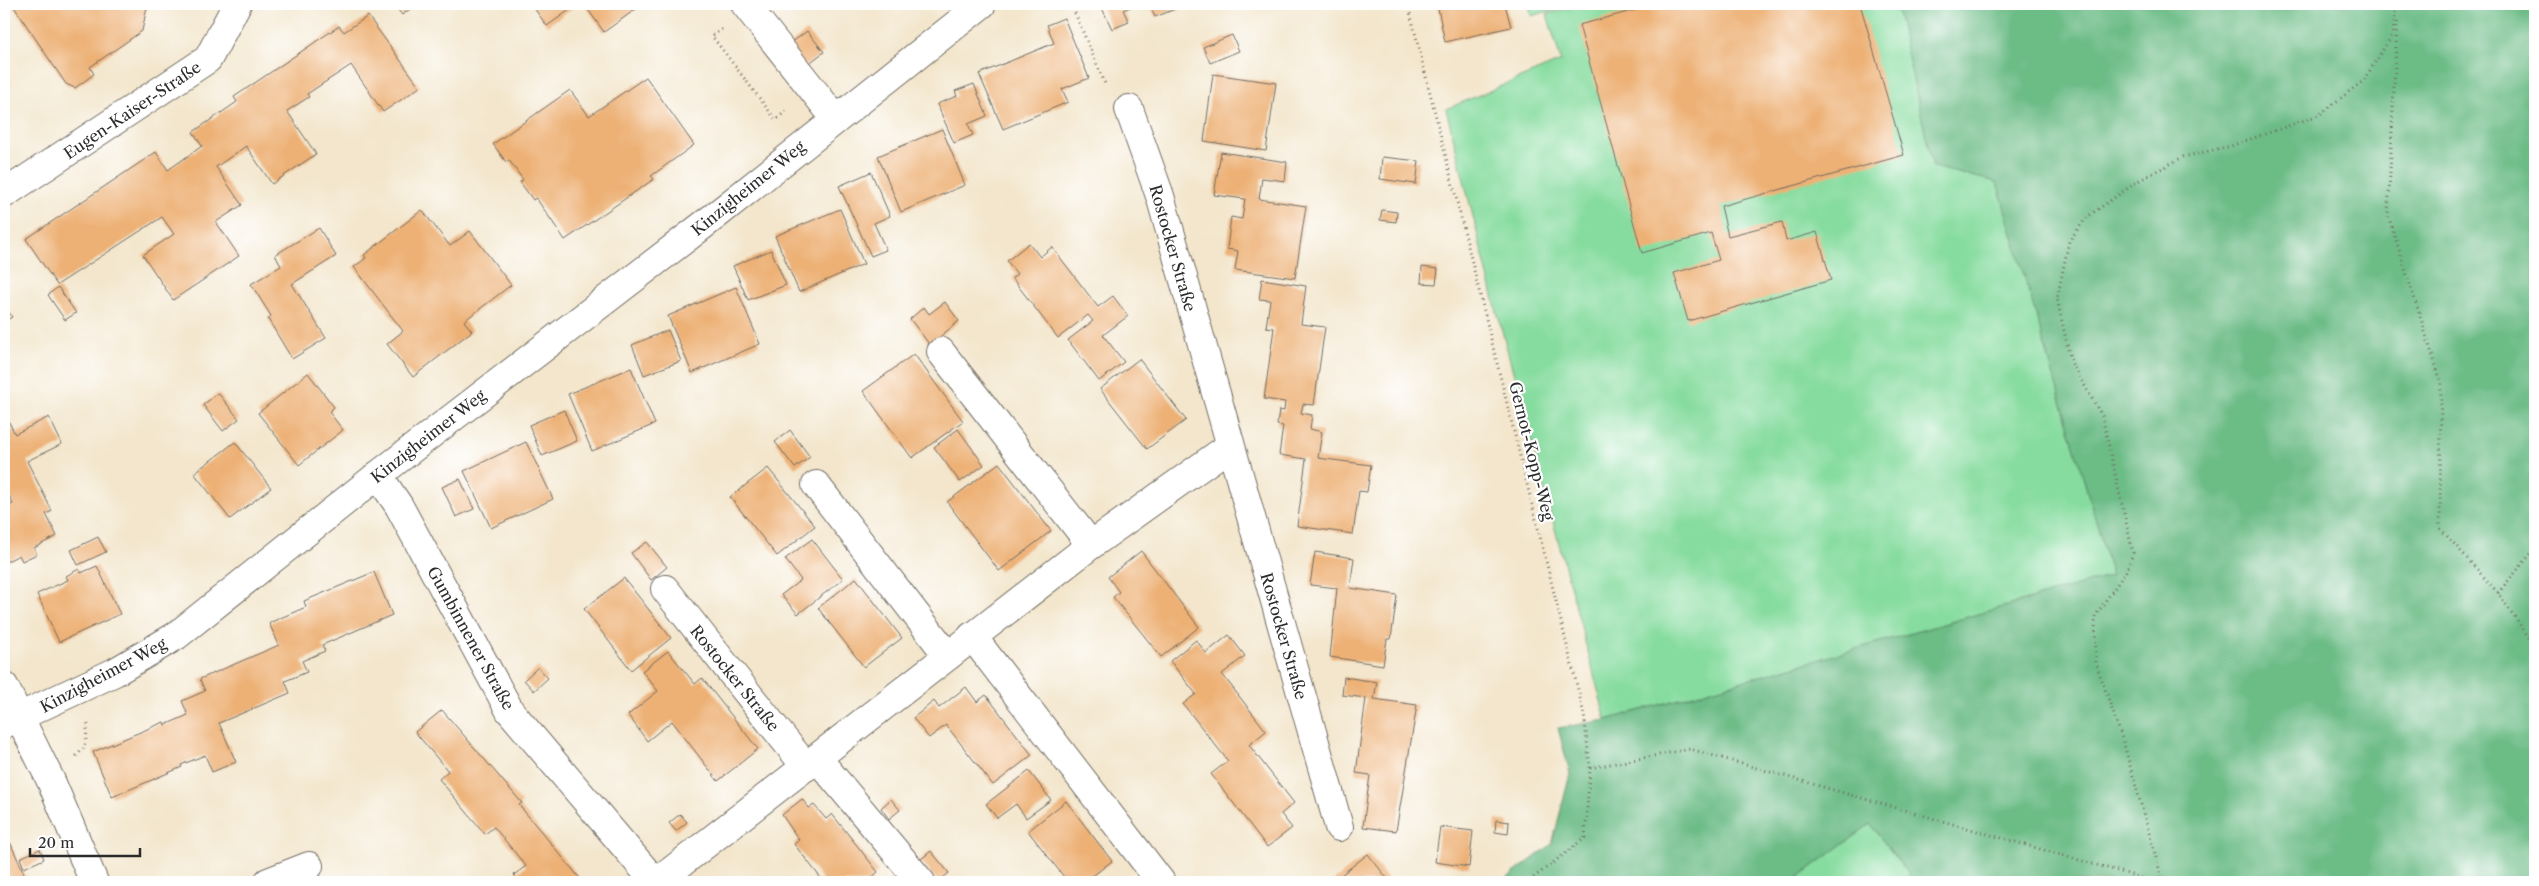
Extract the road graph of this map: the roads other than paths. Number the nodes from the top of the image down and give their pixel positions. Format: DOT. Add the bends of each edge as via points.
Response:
graph roads {
  1 [pos="237,4"];
  2 [pos="982,4"];
  3 [pos="748,7"];
  4 [pos="1129,109"];
  5 [pos="835,118"];
  6 [pos="4,194"];
  7 [pos="941,352"];
  8 [pos="1230,446"];
  9 [pos="378,475"];
  10 [pos="816,485"];
  11 [pos="1091,545"];
  12 [pos="664,589"];
  13 [pos="972,636"];
  14 [pos="948,656"];
  15 [pos="4,686"];
  16 [pos="12,721"];
  17 [pos="812,762"];
  18 [pos="1339,827"];
  19 [pos="309,866"];
  20 [pos="94,882"];
  21 [pos="268,882"];
  22 [pos="656,882"];
  23 [pos="921,882"];
  24 [pos="1161,882"];
  1 -- 6 [label="street, Eugen-Kaiser-Straße" via="208,59"];
  2 -- 5 [label="street, Kinzigheimer Weg"];
  3 -- 5 [label="street"];
  4 -- 8 [label="street, Rostocker Straße" via="1160,196"];
  5 -- 9 [label="street, Kinzigheimer Weg" via="715,216"];
  7 -- 11 [label="street"];
  8 -- 11 [label="street"];
  8 -- 18 [label="street, Rostocker Straße"];
  9 -- 16 [label="street, Kinzigheimer Weg" via="176,636 80,690"];
  9 -- 22 [label="street, Gumbinnener Straße" via="510,711"];
  10 -- 14 [label="street"];
  11 -- 13 [label="street"];
  12 -- 17 [label="street, Rostocker Straße"];
  13 -- 14 [label="street"];
  13 -- 24 [label="street"];
  14 -- 17 [label="street"];
  15 -- 16 [label="street"];
  16 -- 20 [label="street" via="51,781"];
  17 -- 22 [label="street"];
  17 -- 23 [label="street, Rostocker Straße"];
  19 -- 21 [label="street"];
}
